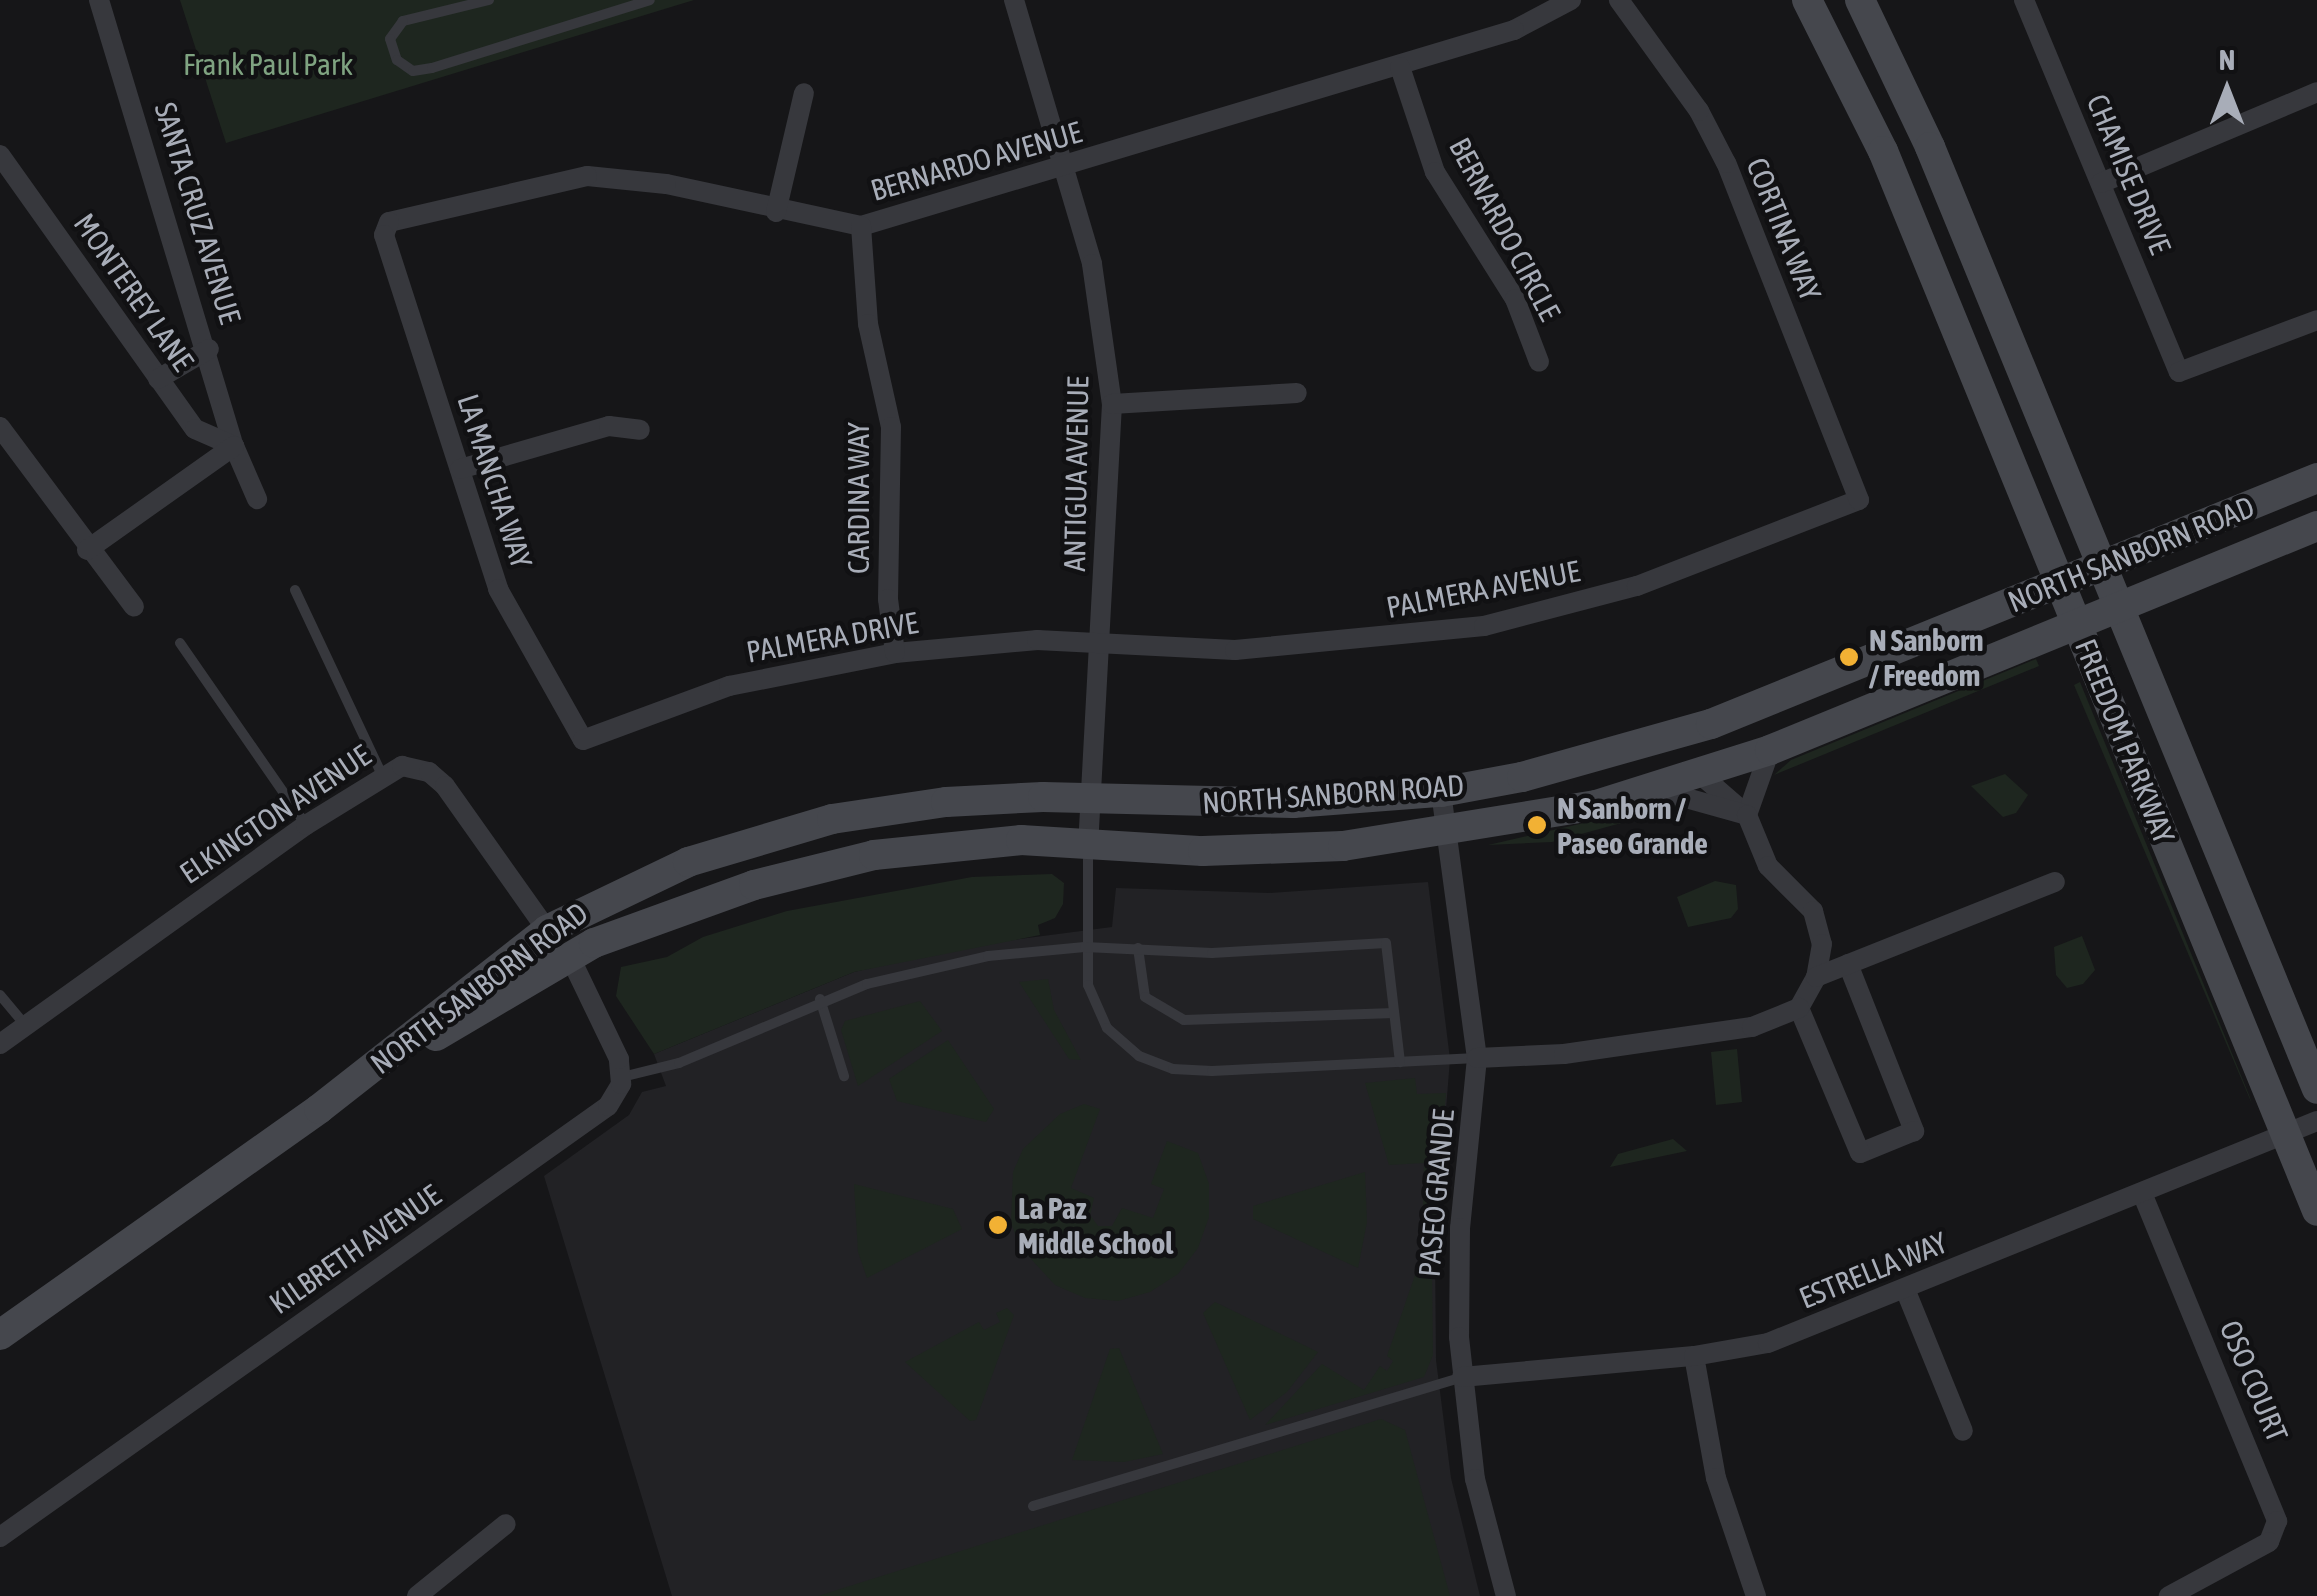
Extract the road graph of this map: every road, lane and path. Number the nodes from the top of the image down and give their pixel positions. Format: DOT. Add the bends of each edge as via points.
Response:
graph roads {
  1 [pos="98,0"];
  2 [pos="489,0"];
  3 [pos="650,0"];
  4 [pos="1014,0"];
  5 [pos="1571,0"];
  6 [pos="1619,0"];
  7 [pos="1807,0"];
  8 [pos="1860,0"];
  9 [pos="2024,0"];
  10 [pos="1400,66"];
  11 [pos="2317,92"];
  12 [pos="804,93"];
  13 [pos="0,155"];
  14 [pos="1065,167"];
  15 [pos="2100,183"];
  16 [pos="776,212"];
  17 [pos="384,226"];
  18 [pos="860,226"];
  19 [pos="2317,320"];
  20 [pos="209,349"];
  21 [pos="1538,362"];
  22 [pos="158,379"];
  23 [pos="1297,393"];
  24 [pos="1112,404"];
  25 [pos="0,427"];
  26 [pos="640,430"];
  27 [pos="234,446"];
  28 [pos="460,469"];
  29 [pos="2317,478"];
  30 [pos="258,499"];
  31 [pos="1859,500"];
  32 [pos="2317,526"];
  33 [pos="87,550"];
  34 [pos="2101,566"];
  35 [pos="2060,583"];
  36 [pos="295,590"];
  37 [pos="134,607"];
  38 [pos="2118,607"];
  39 [pos="2077,624"];
  40 [pos="1101,643"];
  41 [pos="180,644"];
  42 [pos="894,653"];
  43 [pos="583,740"];
  44 [pos="1770,750"];
  45 [pos="381,773"];
  46 [pos="1701,775"];
  47 [pos="1654,789"];
  48 [pos="1441,792"];
  49 [pos="1090,797"];
  50 [pos="1747,815"];
  51 [pos="306,825"];
  52 [pos="1443,833"];
  53 [pos="1088,841"];
  54 [pos="2055,882"];
  55 [pos="547,930"];
  56 [pos="1085,947"];
  57 [pos="1138,948"];
  58 [pos="568,955"];
  59 [pos="1848,964"];
  60 [pos="1816,977"];
  61 [pos="0,994"];
  62 [pos="820,999"];
  63 [pos="1799,1008"];
  64 [pos="1394,1013"];
  65 [pos="25,1026"];
  66 [pos="0,1044"];
  67 [pos="1477,1058"];
  68 [pos="1400,1062"];
  69 [pos="844,1076"];
  70 [pos="622,1078"];
  71 [pos="2317,1090"];
  72 [pos="319,1109"];
  73 [pos="2317,1121"];
  74 [pos="2285,1134"];
  75 [pos="2142,1193"];
  76 [pos="2317,1211"];
  77 [pos="1905,1289"];
  78 [pos="0,1334"];
  79 [pos="1694,1356"];
  80 [pos="1462,1377"];
  81 [pos="1963,1431"];
  82 [pos="1033,1506"];
  83 [pos="506,1524"];
  84 [pos="0,1536"];
  85 [pos="417,1596"];
  86 [pos="1506,1596"];
  87 [pos="1756,1596"];
  88 [pos="2169,1596"];
  1 -- 20 [label="street, SANTA CRUZ AVENUE"];
  2 -- 3 [label="lane" via="412,17 393,29 397,60 413,71 432,68"];
  4 -- 14 [label="street, ANTIGUA AVENUE"];
  5 -- 10 [label="street, BERNARDO AVENUE" via="1514,30"];
  6 -- 31 [label="street, CORTINA WAY" via="1726,162"];
  7 -- 35 [label="main road, FREEDOM PARKWAY" via="1883,151"];
  8 -- 34 [label="main road, FREEDOM PARKWAY" via="1930,147"];
  9 -- 15 [label="street, CHAMISE DRIVE"];
  10 -- 14 [label="street, BERNARDO AVENUE"];
  10 -- 21 [label="street, BERNARDO CIRCLE" via="1435,172 1516,299"];
  11 -- 15 [label="street"];
  12 -- 16 [label="street"];
  13 -- 22 [label="street, MONTEREY LANE"];
  14 -- 18 [label="street, BERNARDO AVENUE"];
  14 -- 24 [label="street, ANTIGUA AVENUE" via="1092,264"];
  15 -- 19 [label="street, CHAMISE DRIVE" via="2179,372"];
  16 -- 17 [label="street, BERNARDO AVENUE" via="666,184 587,176 501,192"];
  16 -- 18 [label="street, BERNARDO AVENUE"];
  17 -- 28 [label="street, LA MANCHA WAY"];
  18 -- 42 [label="street, CARDINA WAY" via="868,324 892,427 888,599"];
  20 -- 22 [label="street"];
  20 -- 27 [label="street, SANTA CRUZ AVENUE"];
  22 -- 27 [label="street, MONTEREY LANE" via="195,429"];
  23 -- 24 [label="street"];
  24 -- 40 [label="street, ANTIGUA AVENUE"];
  25 -- 33 [label="street"];
  26 -- 28 [label="street" via="608,426"];
  27 -- 30 [label="street, SANTA CRUZ AVENUE"];
  27 -- 33 [label="street"];
  28 -- 43 [label="street, LA MANCHA WAY" via="498,589"];
  29 -- 34 [label="main road, NORTH SANBORN ROAD"];
  31 -- 40 [label="street, PALMERA AVENUE" via="1636,586 1484,626 1235,650"];
  32 -- 38 [label="main road, NORTH SANBORN ROAD"];
  33 -- 37 [label="street"];
  34 -- 35 [label="main road, NORTH SANBORN ROAD"];
  34 -- 38 [label="main road, FREEDOM PARKWAY"];
  35 -- 39 [label="main road, FREEDOM PARKWAY"];
  35 -- 48 [label="main road, NORTH SANBORN ROAD" via="1711,724 1597,759"];
  36 -- 45 [label="lane"];
  38 -- 39 [label="main road, NORTH SANBORN ROAD"];
  38 -- 71 [label="main road, FREEDOM PARKWAY"];
  39 -- 44 [label="main road, NORTH SANBORN ROAD"];
  39 -- 74 [label="main road, FREEDOM PARKWAY"];
  40 -- 42 [label="street, PALMERA DRIVE" via="1037,640"];
  40 -- 49 [label="street, ANTIGUA AVENUE"];
  41 -- 51 [label="lane"];
  42 -- 43 [label="street, PALMERA DRIVE" via="729,686"];
  44 -- 46 [label="main road, NORTH SANBORN ROAD"];
  44 -- 50 [label="street"];
  45 -- 51 [label="street, ELKINGTON AVENUE"];
  45 -- 55 [label="street, ELKINGTON AVENUE" via="410,766 438,778"];
  46 -- 47 [label="main road, NORTH SANBORN ROAD"];
  46 -- 50 [label="street"];
  47 -- 50 [label="street"];
  47 -- 52 [label="main road, NORTH SANBORN ROAD" via="1532,820"];
  48 -- 49 [label="main road, NORTH SANBORN ROAD" via="1215,806"];
  48 -- 52 [label="street, PASEO GRANDE"];
  49 -- 53 [label="street, ANTIGUA AVENUE"];
  49 -- 55 [label="main road, NORTH SANBORN ROAD" via="946,802 798,827 651,876"];
  50 -- 60 [label="street" via="1768,866 1814,911 1822,944"];
  51 -- 65 [label="street, ELKINGTON AVENUE"];
  52 -- 53 [label="main road, NORTH SANBORN ROAD" via="1270,850"];
  52 -- 67 [label="street, PASEO GRANDE"];
  53 -- 56 [label="lane"];
  53 -- 58 [label="main road, NORTH SANBORN ROAD" via="950,844 833,863"];
  54 -- 59 [label="street"];
  55 -- 72 [label="main road, NORTH SANBORN ROAD"];
  56 -- 57 [label="lane"];
  56 -- 62 [label="lane" via="949,963"];
  56 -- 68 [label="lane" via="1099,1016 1117,1040 1149,1062 1212,1071"];
  57 -- 64 [label="lane" via="1145,998 1184,1020"];
  57 -- 64 [label="lane" via="1212,953 1386,944"];
  58 -- 70 [label="street" via="616,1049"];
  58 -- 72 [label="main road, NORTH SANBORN ROAD"];
  59 -- 60 [label="street"];
  59 -- 63 [label="street" via="1914,1131 1860,1153"];
  60 -- 63 [label="street"];
  61 -- 65 [label="lane"];
  62 -- 69 [label="lane"];
  62 -- 70 [label="lane" via="691,1058"];
  63 -- 67 [label="street" via="1752,1027 1564,1054"];
  64 -- 68 [label="lane"];
  65 -- 66 [label="street, ELKINGTON AVENUE"];
  67 -- 68 [label="lane"];
  67 -- 80 [label="street, PASEO GRANDE" via="1460,1228"];
  70 -- 84 [label="street, KILBRETH AVENUE" via="600,1113"];
  72 -- 78 [label="main road, NORTH SANBORN ROAD"];
  73 -- 74 [label="street, ESTRELLA WAY"];
  74 -- 75 [label="street, ESTRELLA WAY"];
  74 -- 76 [label="main road, FREEDOM PARKWAY"];
  75 -- 77 [label="street, ESTRELLA WAY"];
  75 -- 88 [label="street, OSO COURT" via="2278,1521 2270,1542"];
  77 -- 79 [label="street, ESTRELLA WAY" via="1802,1332"];
  77 -- 81 [label="street"];
  79 -- 80 [label="street, ESTRELLA WAY"];
  79 -- 87 [label="street" via="1716,1478"];
  80 -- 82 [label="lane"];
  80 -- 86 [label="street, PASEO GRANDE" via="1475,1479"];
  83 -- 85 [label="street"];
}
